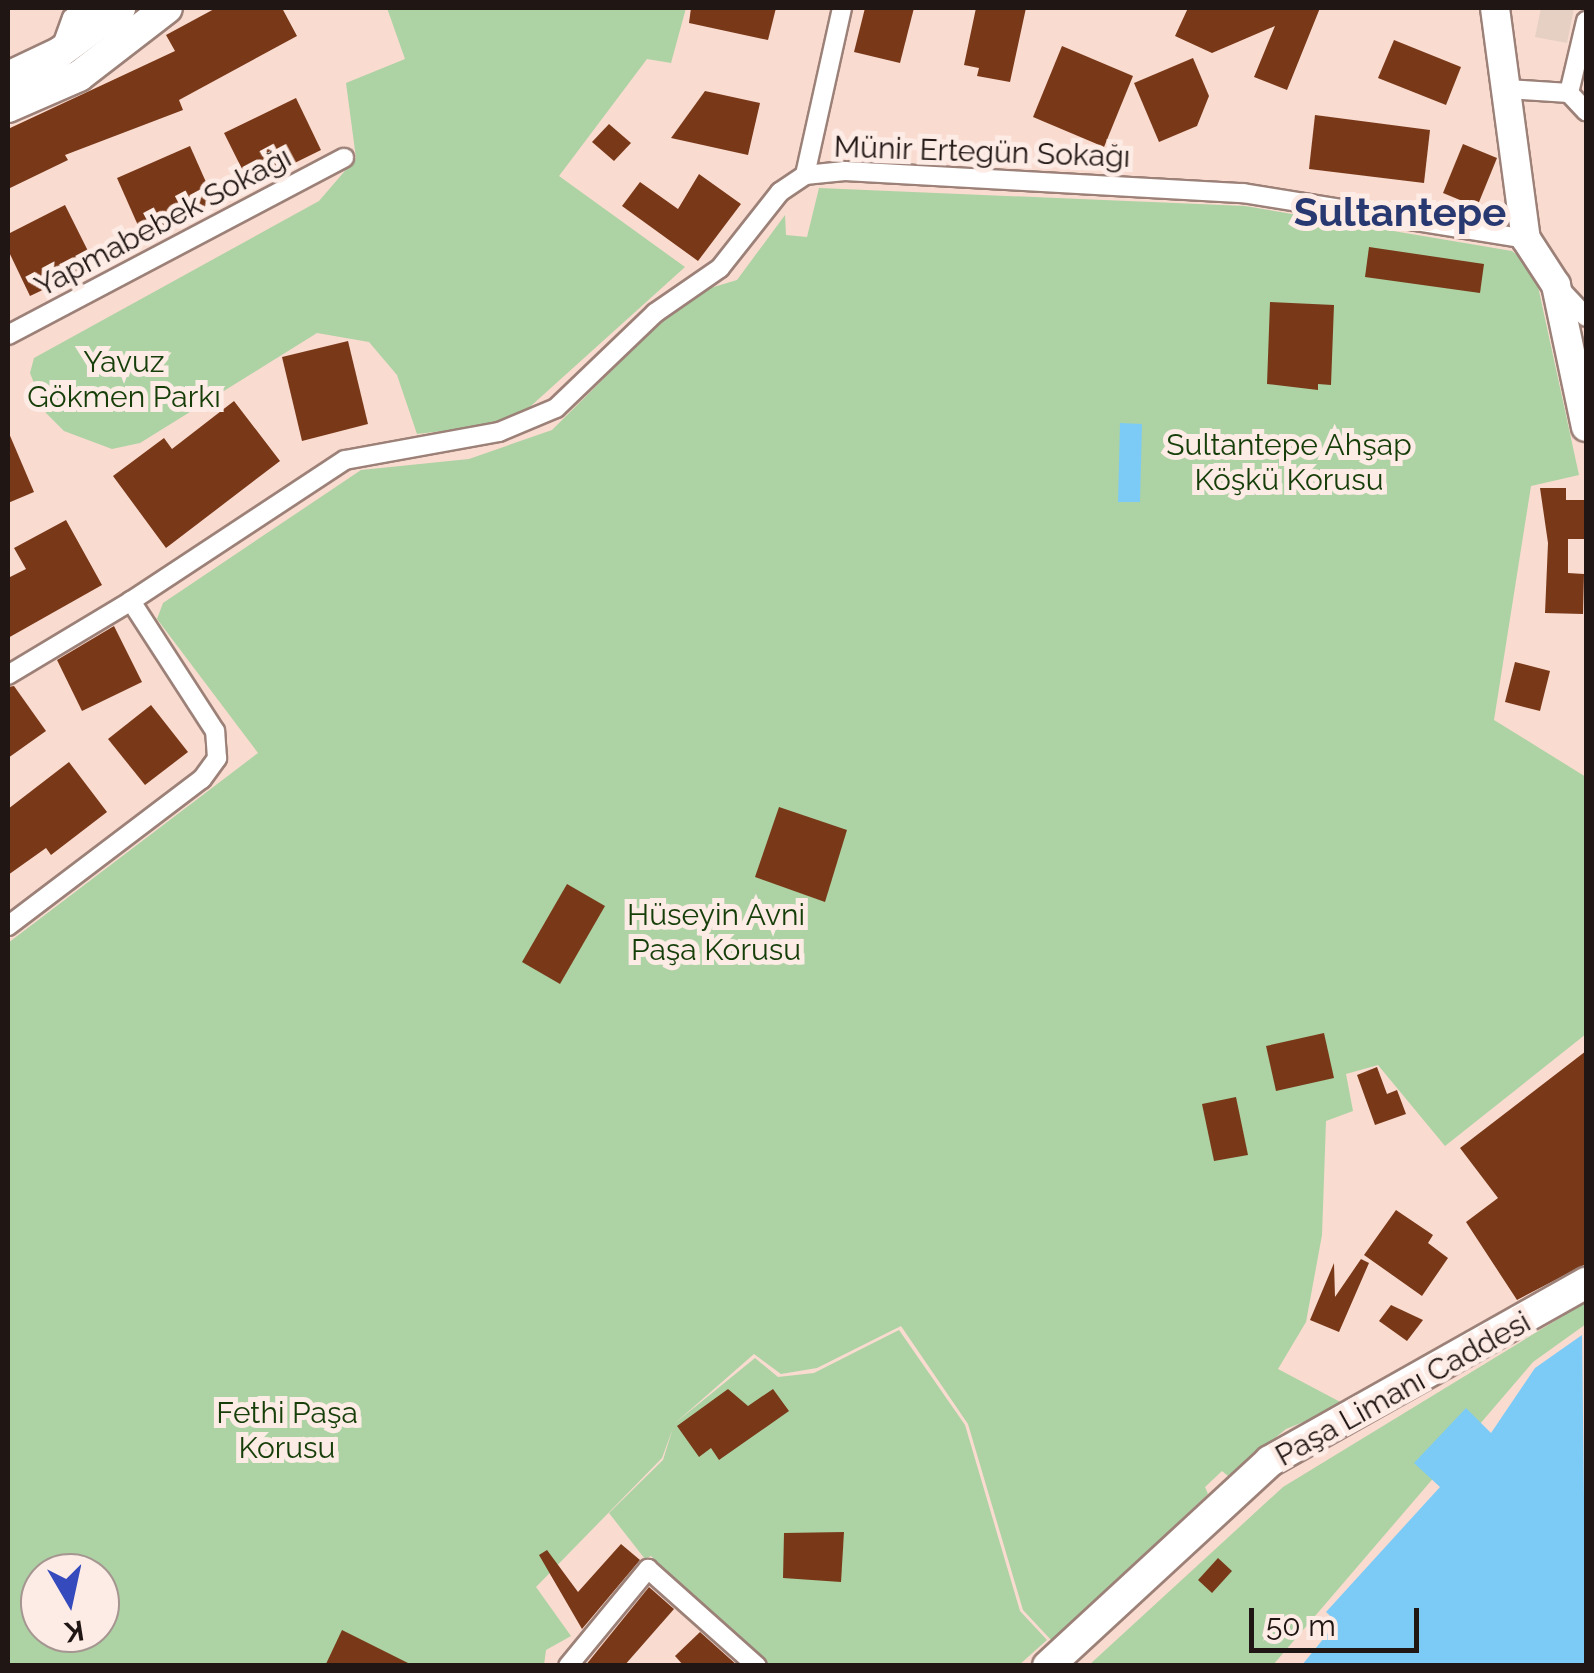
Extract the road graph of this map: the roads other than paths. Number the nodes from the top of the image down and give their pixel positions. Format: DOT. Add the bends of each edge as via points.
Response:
graph roads {
  1 [pos="86,8"];
  2 [pos="120,8"];
  3 [pos="167,8"];
  4 [pos="842,8"];
  5 [pos="1495,8"];
  6 [pos="1586,20"];
  7 [pos="59,53"];
  8 [pos="8,77"];
  9 [pos="1507,89"];
  10 [pos="1569,93"];
  11 [pos="8,107"];
  12 [pos="1586,111"];
  13 [pos="344,158"];
  14 [pos="805,175"];
  15 [pos="1526,239"];
  16 [pos="1556,285"];
  17 [pos="1586,317"];
  18 [pos="8,335"];
  19 [pos="1586,427"];
  20 [pos="131,601"];
  21 [pos="8,675"];
  22 [pos="8,926"];
  23 [pos="1586,1282"];
  24 [pos="568,1666"];
  25 [pos="757,1666"];
  26 [pos="1048,1666"];
  1 -- 7 [label="street" via="72,18"];
  2 -- 7 [label="main road"];
  3 -- 11 [label="main road" via="79,76"];
  4 -- 14 [label="street"];
  5 -- 9 [label="street"];
  6 -- 10 [label="street"];
  7 -- 8 [label="main road"];
  9 -- 10 [label="street"];
  9 -- 15 [label="street"];
  10 -- 12 [label="street"];
  13 -- 18 [label="street, Yapmabebek Sokağı"];
  14 -- 15 [label="street, Münir Ertegün Sokağı" via="864,172 1242,193"];
  14 -- 20 [label="street, Münir Ertegün Sokağı" via="780,192 720,268 655,313 556,408 499,432 344,460"];
  15 -- 16 [label="street"];
  16 -- 17 [label="street"];
  16 -- 19 [label="street"];
  20 -- 21 [label="street, Münir Ertegün Sokağı"];
  20 -- 22 [label="street" via="215,731 217,758 202,779"];
  23 -- 26 [label="main road, Paşa Limanı Caddesi" via="1270,1461"];
  24 -- 25 [label="street" via="648,1569"];
}
